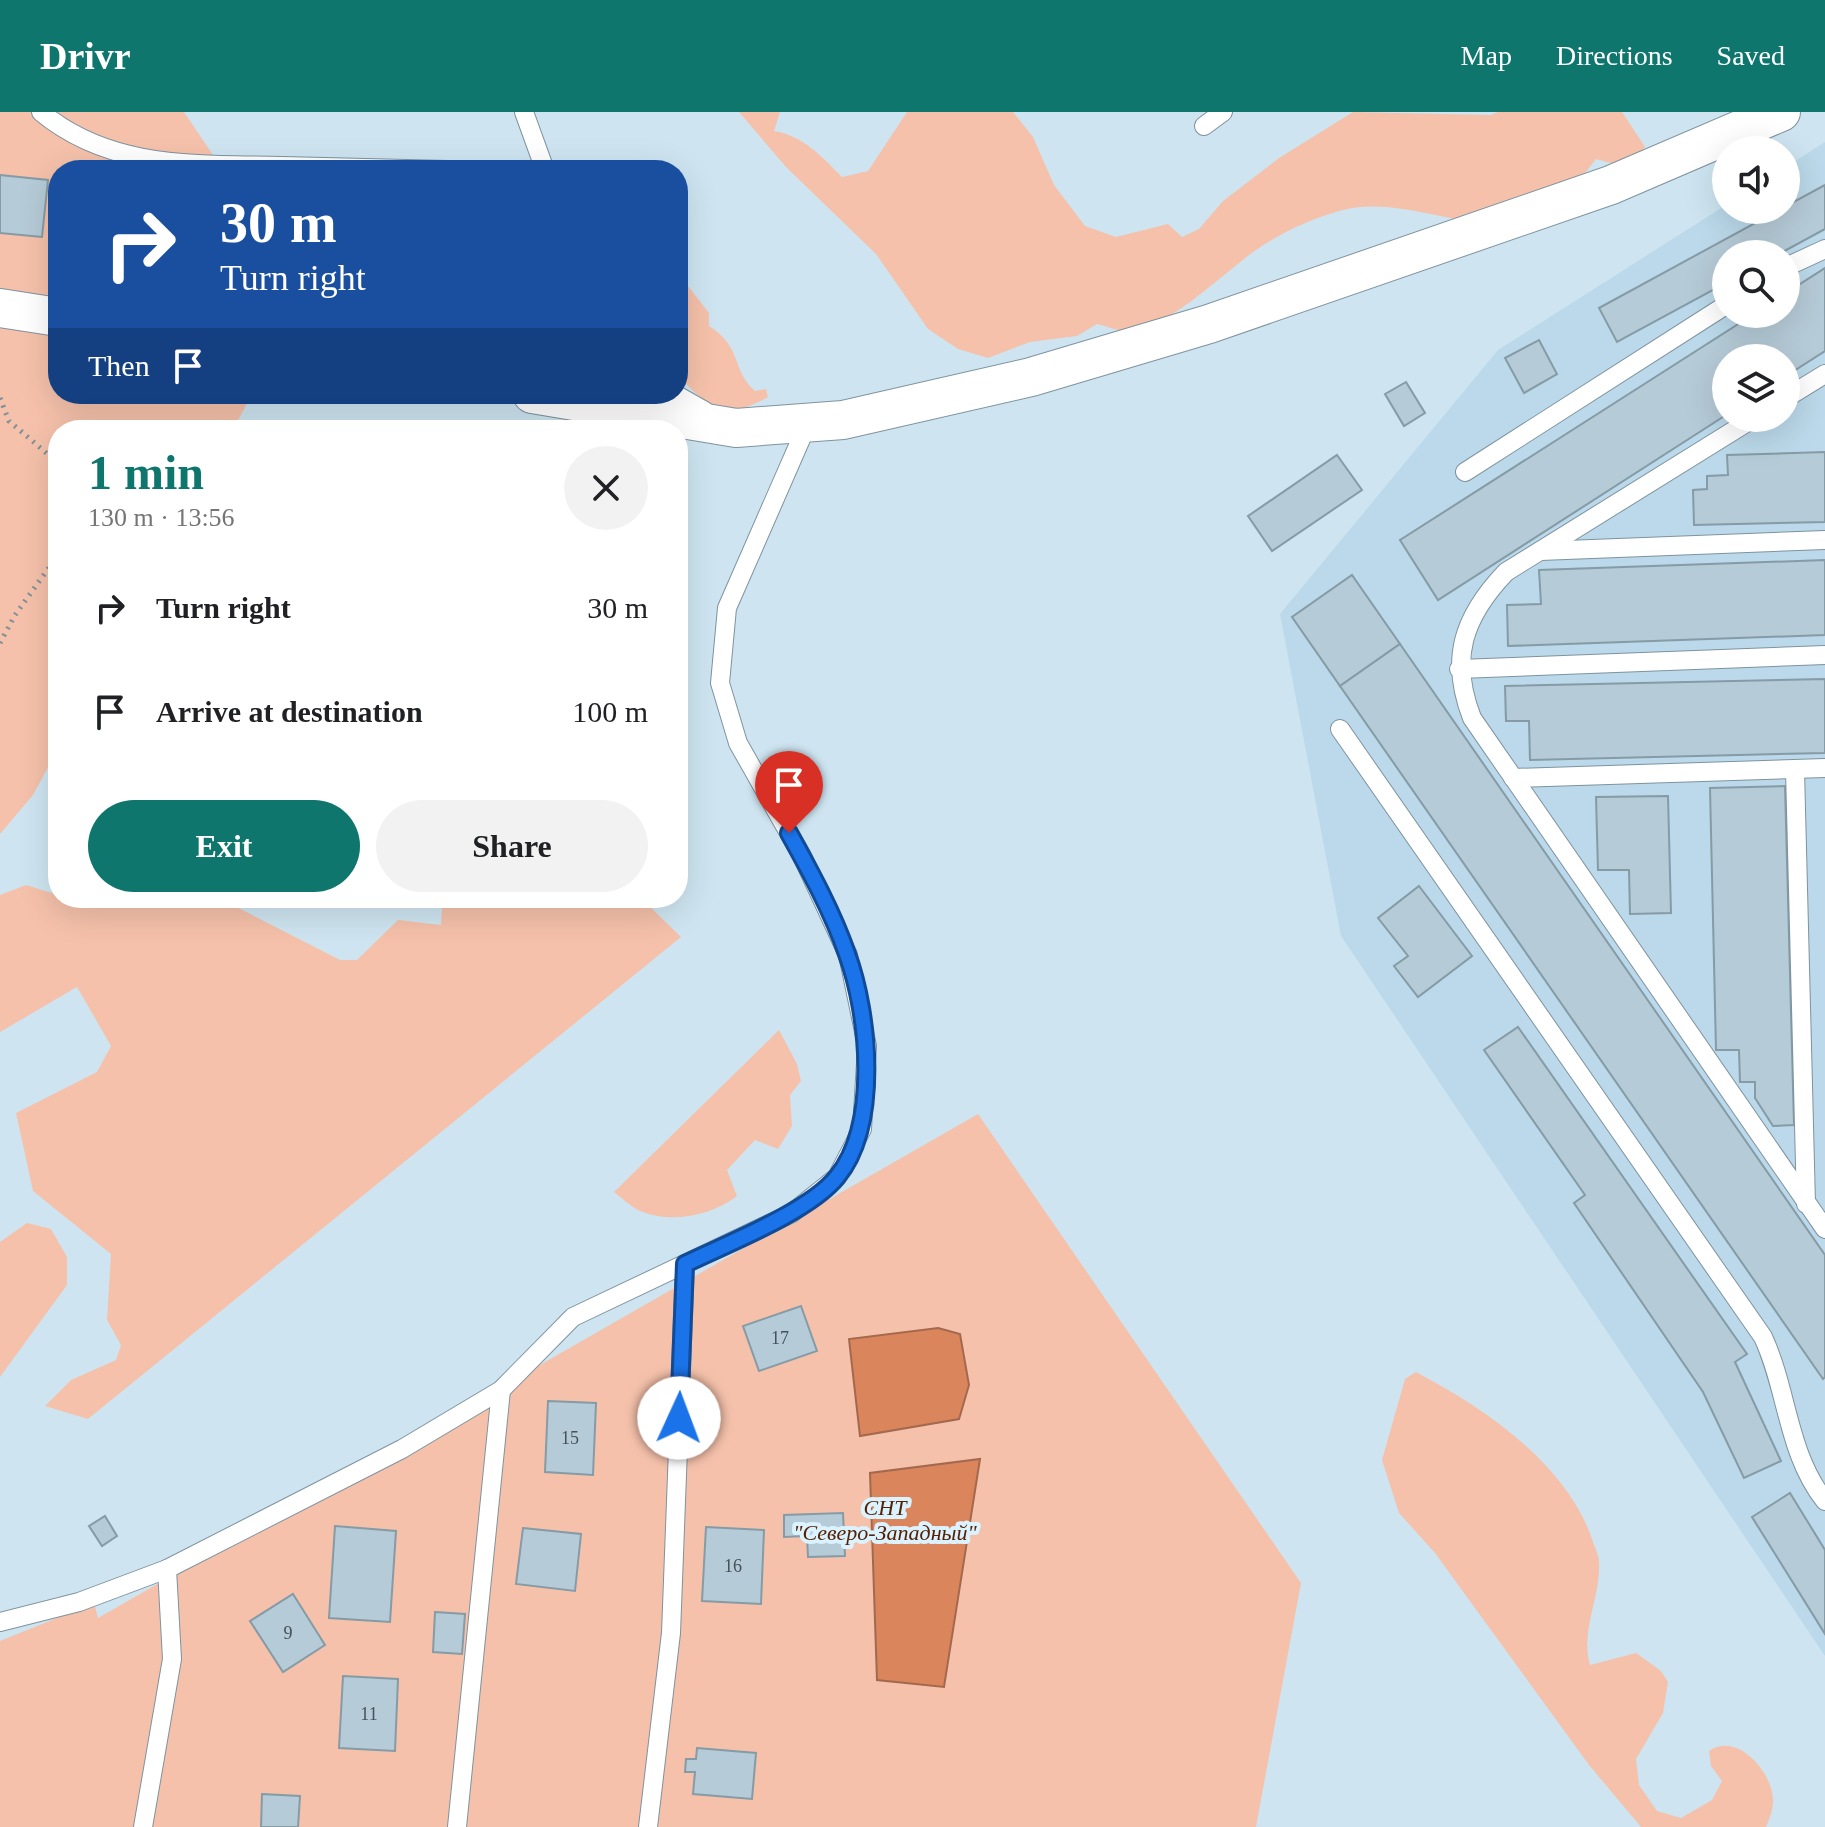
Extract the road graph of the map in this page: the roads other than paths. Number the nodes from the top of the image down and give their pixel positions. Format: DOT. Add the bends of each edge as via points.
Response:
graph roads {
  1 [pos="41,112"];
  2 [pos="524,112"];
  3 [pos="1223,112"];
  4 [pos="1781,112"];
  5 [pos="1204,126"];
  6 [pos="149,160"];
  7 [pos="541,160"];
  8 [pos="1825,249"];
  9 [pos="1800,261"];
  10 [pos="1712,314"];
  11 [pos="1825,374"];
  12 [pos="1800,389"];
  13 [pos="688,401"];
  14 [pos="592,404"];
  15 [pos="688,420"];
  16 [pos="688,420"];
  17 [pos="808,423"];
  18 [pos="736,428"];
  19 [pos="1731,432"];
  20 [pos="1465,472"];
  21 [pos="1825,540"];
  22 [pos="1539,551"];
  23 [pos="1825,655"];
  24 [pos="1459,669"];
  25 [pos="1340,729"];
  26 [pos="1825,768"];
  27 [pos="1795,770"];
  28 [pos="1513,778"];
  29 [pos="1806,1204"];
  30 [pos="1825,1229"];
  31 [pos="685,1264"];
  32 [pos="501,1390"];
  33 [pos="1825,1501"];
  34 [pos="167,1569"];
  35 [pos="0,1622"];
  36 [pos="143,1827"];
  37 [pos="457,1827"];
  38 [pos="648,1827"];
  1 -- 6 [label="lane" via="107,150"];
  2 -- 7 [label="lane"];
  3 -- 5 [label="lane"];
  4 -- 17 [label="street" via="1611,185 1209,324 1031,377 843,420"];
  8 -- 9 [label="lane"];
  10 -- 20 [label="lane"];
  11 -- 12 [label="lane"];
  13 -- 18 [label="lane"];
  14 -- 16 [label="street"];
  15 -- 18 [label="street"];
  17 -- 18 [label="street"];
  17 -- 31 [label="lane" via="727,608 720,683 738,743 802,856 848,955 867,1046 862,1129 837,1177 792,1213"];
  19 -- 22 [label="lane"];
  21 -- 22 [label="lane"];
  22 -- 24 [label="lane" via="1506,572 1481,598 1466,630"];
  23 -- 24 [label="lane"];
  24 -- 28 [label="lane" via="1472,718"];
  25 -- 33 [label="lane" via="1763,1337 1777,1366 1793,1440 1810,1482"];
  26 -- 27 [label="lane"];
  27 -- 28 [label="lane"];
  27 -- 29 [label="lane"];
  28 -- 29 [label="lane"];
  29 -- 30 [label="lane"];
  31 -- 32 [label="lane" via="573,1317"];
  31 -- 38 [label="lane" via="671,1633"];
  32 -- 34 [label="lane" via="402,1449"];
  32 -- 37 [label="lane"];
  34 -- 35 [label="lane" via="79,1602"];
  34 -- 36 [label="lane" via="172,1659"];
}
